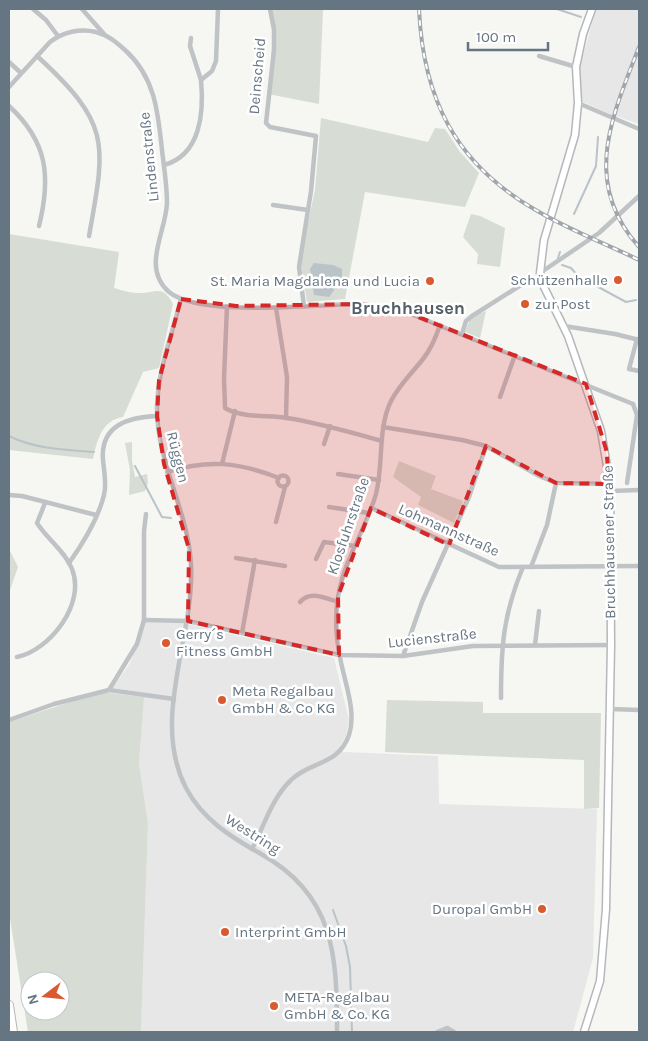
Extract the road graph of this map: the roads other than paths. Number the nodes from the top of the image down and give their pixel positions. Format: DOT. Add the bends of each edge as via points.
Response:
graph roads {
  1 [pos="33,9"];
  2 [pos="82,9"];
  3 [pos="218,9"];
  4 [pos="270,9"];
  5 [pos="592,9"];
  6 [pos="105,35"];
  7 [pos="58,36"];
  8 [pos="190,38"];
  9 [pos="37,56"];
  10 [pos="539,56"];
  11 [pos="9,62"];
  12 [pos="576,67"];
  13 [pos="21,73"];
  14 [pos="201,80"];
  15 [pos="9,86"];
  16 [pos="578,102"];
  17 [pos="9,106"];
  18 [pos="639,129"];
  19 [pos="164,165"];
  20 [pos="639,196"];
  21 [pos="272,206"];
  22 [pos="308,210"];
  23 [pos="39,226"];
  24 [pos="89,236"];
  25 [pos="540,273"];
  26 [pos="542,282"];
  27 [pos="181,299"];
  28 [pos="227,306"];
  29 [pos="304,306"];
  30 [pos="276,308"];
  31 [pos="440,325"];
  32 [pos="564,326"];
  33 [pos="462,334"];
  34 [pos="638,340"];
  35 [pos="515,355"];
  36 [pos="639,371"];
  37 [pos="586,384"];
  38 [pos="500,398"];
  39 [pos="633,404"];
  40 [pos="639,404"];
  41 [pos="235,411"];
  42 [pos="157,416"];
  43 [pos="286,418"];
  44 [pos="330,426"];
  45 [pos="383,426"];
  46 [pos="382,441"];
  47 [pos="324,444"];
  48 [pos="486,446"];
  49 [pos="222,464"];
  50 [pos="167,472"];
  51 [pos="338,474"];
  52 [pos="279,478"];
  53 [pos="379,480"];
  54 [pos="556,483"];
  55 [pos="628,483"];
  56 [pos="285,487"];
  57 [pos="611,487"];
  58 [pos="639,490"];
  59 [pos="9,495"];
  60 [pos="45,502"];
  61 [pos="329,507"];
  62 [pos="370,511"];
  63 [pos="146,514"];
  64 [pos="96,515"];
  65 [pos="276,522"];
  66 [pos="449,545"];
  67 [pos="355,546"];
  68 [pos="236,558"];
  69 [pos="316,559"];
  70 [pos="255,560"];
  71 [pos="70,563"];
  72 [pos="285,566"];
  73 [pos="612,566"];
  74 [pos="639,566"];
  75 [pos="523,567"];
  76 [pos="532,567"];
  77 [pos="300,602"];
  78 [pos="338,602"];
  79 [pos="539,611"];
  80 [pos="144,620"];
  81 [pos="188,621"];
  82 [pos="242,633"];
  83 [pos="501,645"];
  84 [pos="536,645"];
  85 [pos="611,645"];
  86 [pos="339,655"];
  87 [pos="403,656"];
  88 [pos="17,658"];
  89 [pos="110,690"];
  90 [pos="501,698"];
  91 [pos="174,699"];
  92 [pos="610,710"];
  93 [pos="639,710"];
  94 [pos="9,720"];
  95 [pos="252,849"];
  96 [pos="9,1004"];
  97 [pos="14,1032"];
  98 [pos="337,1032"];
  99 [pos="437,1032"];
  100 [pos="454,1032"];
  101 [pos="584,1032"];
  1 -- 7 [label="street"];
  2 -- 6 [label="street, Lindenstraße"];
  3 -- 14 [label="street" via="216,61 212,71"];
  4 -- 22 [label="street, Deinscheid" via="274,50 266,123 270,127 316,136"];
  5 -- 12 [label="street, Bruchhausener Straße"];
  6 -- 7 [label="street" via="82,30"];
  6 -- 19 [label="street, Lindenstraße" via="140,67 153,90"];
  7 -- 9 [label="street"];
  8 -- 14 [label="street"];
  9 -- 13 [label="street"];
  9 -- 24 [label="street" via="77,96 99,139 100,170"];
  10 -- 12 [label="street"];
  11 -- 13 [label="street"];
  12 -- 16 [label="street, Bruchhausener Straße"];
  13 -- 15 [label="street"];
  14 -- 19 [label="street" via="200,118 194,141 183,156"];
  16 -- 18 [label="street"];
  16 -- 25 [label="street, Bruchhausener Straße" via="575,135 544,240"];
  17 -- 23 [label="street" via="30,130 43,161 46,185"];
  19 -- 27 [label="street, Lindenstraße" via="166,208 155,266 164,287"];
  20 -- 25 [label="street" via="599,233"];
  21 -- 22 [label="street"];
  22 -- 29 [label="street" via="299,267"];
  25 -- 26 [label="street, Bruchhausener Straße"];
  26 -- 32 [label="street, Bruchhausener Straße"];
  26 -- 33 [label="street" via="521,285 472,316 466,321"];
  27 -- 28 [label="street"];
  27 -- 42 [label="street, Rüggen" via="161,374"];
  28 -- 30 [label="street"];
  28 -- 41 [label="street" via="224,404 227,409"];
  29 -- 30 [label="street"];
  29 -- 31 [label="street" via="377,306 401,310"];
  30 -- 43 [label="street" via="287,377"];
  31 -- 33 [label="street"];
  31 -- 45 [label="street, Klosfuhrstraße" via="424,358 395,393"];
  32 -- 34 [label="street"];
  32 -- 37 [label="street, Bruchhausener Straße"];
  33 -- 35 [label="street"];
  34 -- 36 [label="street" via="629,369"];
  35 -- 37 [label="street"];
  35 -- 38 [label="street"];
  37 -- 39 [label="street"];
  37 -- 57 [label="street, Bruchhausener Straße" via="604,440"];
  39 -- 40 [label="street"];
  39 -- 55 [label="street" via="637,415"];
  41 -- 43 [label="street"];
  41 -- 49 [label="street"];
  42 -- 50 [label="street, Rüggen"];
  42 -- 64 [label="street" via="127,420 108,437 103,453 106,489"];
  43 -- 44 [label="street"];
  44 -- 46 [label="street"];
  44 -- 47 [label="street"];
  45 -- 46 [label="street, Klosfuhrstraße"];
  45 -- 48 [label="street"];
  46 -- 53 [label="street, Klosfuhrstraße"];
  48 -- 54 [label="street"];
  48 -- 66 [label="street"];
  49 -- 50 [label="street" via="196,464"];
  49 -- 52 [label="street"];
  50 -- 81 [label="street, Rüggen" via="189,549"];
  51 -- 53 [label="street"];
  52 -- 56 [label="street" via="279,485"];
  52 -- 56 [label="street" via="284,476 288,479"];
  53 -- 62 [label="street, Klosfuhrstraße"];
  54 -- 57 [label="street"];
  54 -- 76 [label="street"];
  56 -- 65 [label="street"];
  57 -- 58 [label="street"];
  57 -- 73 [label="street, Bruchhausener Straße"];
  59 -- 60 [label="street"];
  60 -- 64 [label="street"];
  60 -- 71 [label="street" via="37,523"];
  61 -- 62 [label="street, Lohmannstraße"];
  62 -- 66 [label="street, Lohmannstraße"];
  62 -- 67 [label="street, Klosfuhrstraße"];
  63 -- 80 [label="street"];
  64 -- 71 [label="street"];
  66 -- 75 [label="street, Lohmannstraße" via="492,566"];
  66 -- 87 [label="street" via="422,602"];
  67 -- 69 [label="street" via="324,542"];
  67 -- 78 [label="street, Klosfuhrstraße"];
  68 -- 70 [label="street"];
  70 -- 72 [label="street"];
  70 -- 82 [label="street"];
  71 -- 88 [label="street" via="76,594 68,616 37,647"];
  73 -- 74 [label="street, Lohmannstraße"];
  73 -- 76 [label="street, Lohmannstraße"];
  73 -- 85 [label="street, Bruchhausener Straße"];
  75 -- 76 [label="street, Lohmannstraße"];
  75 -- 83 [label="street" via="508,609"];
  77 -- 78 [label="street" via="310,594"];
  78 -- 86 [label="street, Klosfuhrstraße"];
  79 -- 84 [label="street"];
  80 -- 81 [label="street, Lucienstraße"];
  80 -- 89 [label="street" via="137,644"];
  81 -- 82 [label="street, Lucienstraße"];
  81 -- 91 [label="street, Westring"];
  82 -- 86 [label="street, Lucienstraße"];
  83 -- 84 [label="street, Lucienstraße"];
  83 -- 87 [label="street, Lucienstraße"];
  83 -- 90 [label="street"];
  84 -- 85 [label="street, Lucienstraße"];
  85 -- 92 [label="street, Bruchhausener Straße"];
  86 -- 87 [label="street, Lucienstraße"];
  86 -- 95 [label="street, Klosfuhrstraße" via="351,712 348,737 330,759 298,774 286,784"];
  89 -- 91 [label="street"];
  89 -- 94 [label="street" via="54,704"];
  91 -- 95 [label="street, Westring" via="174,746 185,787 215,825"];
  92 -- 93 [label="street"];
  92 -- 101 [label="street, Bruchhausener Straße" via="603,959 596,996"];
  95 -- 98 [label="street, Westring" via="293,876 323,918 336,966"];
  96 -- 97 [label="highway"];
  99 -- 100 [label="street" via="447,1028"];
}
